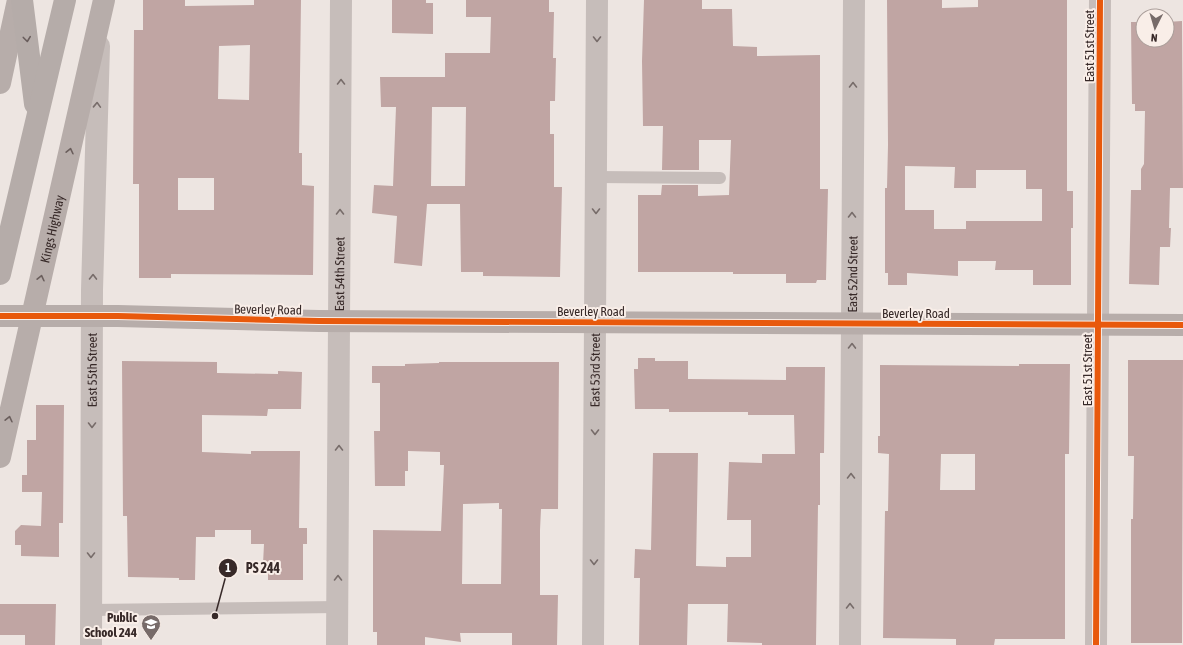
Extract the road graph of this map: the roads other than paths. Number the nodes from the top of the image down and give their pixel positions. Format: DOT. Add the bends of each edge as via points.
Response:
graph roads {
  1 [pos="18,0"];
  2 [pos="22,0"];
  3 [pos="65,0"];
  4 [pos="104,0"];
  5 [pos="341,0"];
  6 [pos="597,0"];
  7 [pos="854,0"];
  8 [pos="1100,0"];
  9 [pos="99,23"];
  10 [pos="0,83"];
  11 [pos="37,120"];
  12 [pos="596,178"];
  13 [pos="720,178"];
  14 [pos="0,274"];
  15 [pos="0,316"];
  16 [pos="32,316"];
  17 [pos="93,316"];
  18 [pos="339,322"];
  19 [pos="595,323"];
  20 [pos="852,324"];
  21 [pos="1183,325"];
  22 [pos="1099,326"];
  23 [pos="0,457"];
  24 [pos="338,607"];
  25 [pos="91,610"];
  26 [pos="91,645"];
  27 [pos="337,645"];
  28 [pos="593,645"];
  29 [pos="850,645"];
  30 [pos="1096,645"];
  1 -- 10 [label="street"];
  2 -- 11 [label="main road, one-way"];
  3 -- 11 [label="main road"];
  4 -- 9 [label="street, Kings Highway"];
  18 -- 5 [label="street, East 54th Street, one-way"];
  6 -- 12 [label="street, East 53rd Street, one-way"];
  20 -- 7 [label="street, East 52nd Street, one-way"];
  8 -- 22 [label="street, East 51st Street"];
  16 -- 9 [label="street, Kings Highway, one-way"];
  17 -- 9 [label="street, East 55th Street, one-way"];
  11 -- 14 [label="main road"];
  12 -- 13 [label="lane"];
  12 -- 19 [label="street, East 53rd Street, one-way"];
  15 -- 16 [label="street, Beverley Road"];
  16 -- 17 [label="street, Beverley Road"];
  23 -- 16 [label="street, Kings Highway, one-way"];
  17 -- 18 [label="street, Beverley Road"];
  17 -- 25 [label="street, East 55th Street, one-way"];
  18 -- 19 [label="street, Beverley Road"];
  24 -- 18 [label="street, East 54th Street, one-way"];
  19 -- 20 [label="street, Beverley Road"];
  19 -- 28 [label="street, East 53rd Street, one-way"];
  20 -- 22 [label="street, Beverley Road"];
  29 -- 20 [label="street, East 52nd Street, one-way"];
  21 -- 22 [label="street, Beverley Road"];
  22 -- 30 [label="street, East 51st Street"];
  24 -- 25 [label="lane"];
  24 -- 27 [label="street, East 54th Street"];
  25 -- 26 [label="street, East 55th Street"];
}
